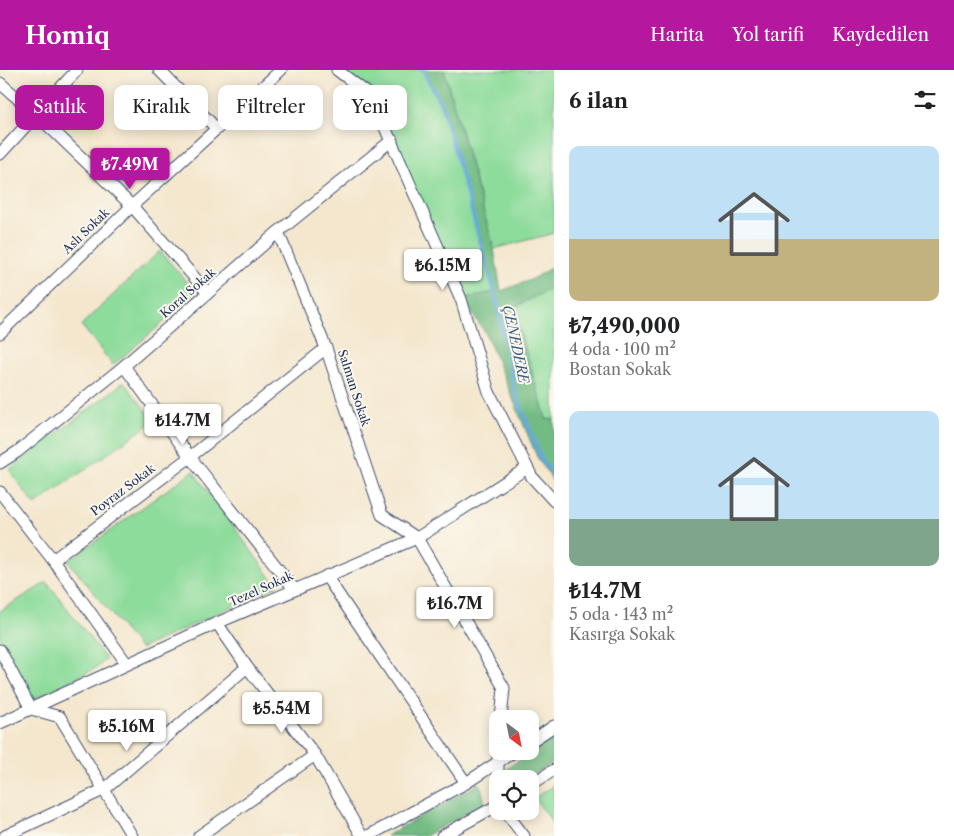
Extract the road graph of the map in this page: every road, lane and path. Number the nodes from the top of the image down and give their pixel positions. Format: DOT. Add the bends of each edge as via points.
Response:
graph roads {
  1 [pos="77,70"];
  2 [pos="159,70"];
  3 [pos="281,70"];
  4 [pos="336,70"];
  5 [pos="0,83"];
  6 [pos="64,85"];
  7 [pos="15,96"];
  8 [pos="217,129"];
  9 [pos="23,130"];
  10 [pos="53,130"];
  11 [pos="392,140"];
  12 [pos="0,154"];
  13 [pos="132,206"];
  14 [pos="278,232"];
  15 [pos="208,294"];
  16 [pos="0,333"];
  17 [pos="326,348"];
  18 [pos="124,366"];
  19 [pos="190,457"];
  20 [pos="0,463"];
  21 [pos="527,468"];
  22 [pos="0,492"];
  23 [pos="554,501"];
  24 [pos="417,538"];
  25 [pos="52,560"];
  26 [pos="326,576"];
  27 [pos="294,589"];
  28 [pos="217,623"];
  29 [pos="0,650"];
  30 [pos="127,664"];
  31 [pos="247,667"];
  32 [pos="31,709"];
  33 [pos="502,710"];
  34 [pos="0,724"];
  35 [pos="554,726"];
  36 [pos="539,736"];
  37 [pos="315,756"];
  38 [pos="494,760"];
  39 [pos="554,770"];
  40 [pos="539,779"];
  41 [pos="466,783"];
  42 [pos="105,789"];
  43 [pos="489,809"];
  44 [pos="512,820"];
  45 [pos="5,836"];
  46 [pos="132,836"];
  47 [pos="199,836"];
  48 [pos="362,836"];
  49 [pos="368,836"];
  50 [pos="442,836"];
  51 [pos="524,836"];
  1 -- 6 [label="street"];
  2 -- 8 [label="street"];
  3 -- 8 [label="street, Aslı Sokak"];
  4 -- 11 [label="street" via="371,96"];
  5 -- 7 [label="street"];
  8 -- 13 [label="street, Aslı Sokak"];
  9 -- 12 [label="street"];
  10 -- 13 [label="street"];
  11 -- 14 [label="street, Koral Sokak"];
  11 -- 21 [label="street" via="461,299 489,392"];
  13 -- 15 [label="street"];
  13 -- 16 [label="street, Aslı Sokak"];
  14 -- 15 [label="street, Koral Sokak"];
  14 -- 17 [label="street, Salman Sokak"];
  15 -- 18 [label="street, Koral Sokak"];
  17 -- 19 [label="street, Poyraz Sokak"];
  17 -- 24 [label="street, Salman Sokak" via="382,515"];
  18 -- 19 [label="street"];
  18 -- 20 [label="street, Koral Sokak"];
  19 -- 25 [label="street, Poyraz Sokak"];
  19 -- 27 [label="street"];
  21 -- 23 [label="street"];
  21 -- 24 [label="street, Tezel Sokak"];
  22 -- 25 [label="street"];
  24 -- 26 [label="street, Tezel Sokak"];
  24 -- 33 [label="street" via="504,688"];
  25 -- 30 [label="street"];
  26 -- 27 [label="street, Tezel Sokak"];
  26 -- 41 [label="street"];
  27 -- 28 [label="street, Tezel Sokak"];
  28 -- 30 [label="street, Tezel Sokak"];
  28 -- 31 [label="street"];
  29 -- 32 [label="street"];
  30 -- 32 [label="street, Tezel Sokak"];
  31 -- 37 [label="street"];
  31 -- 42 [label="street"];
  32 -- 34 [label="street, Tezel Sokak"];
  32 -- 42 [label="street" via="60,717"];
  35 -- 36 [label="street"];
  37 -- 47 [label="street"];
  37 -- 48 [label="street"];
  38 -- 41 [label="street"];
  39 -- 40 [label="street"];
  41 -- 49 [label="street"];
  42 -- 45 [label="street"];
  42 -- 46 [label="street"];
  43 -- 50 [label="street"];
  44 -- 51 [label="street"];
}
